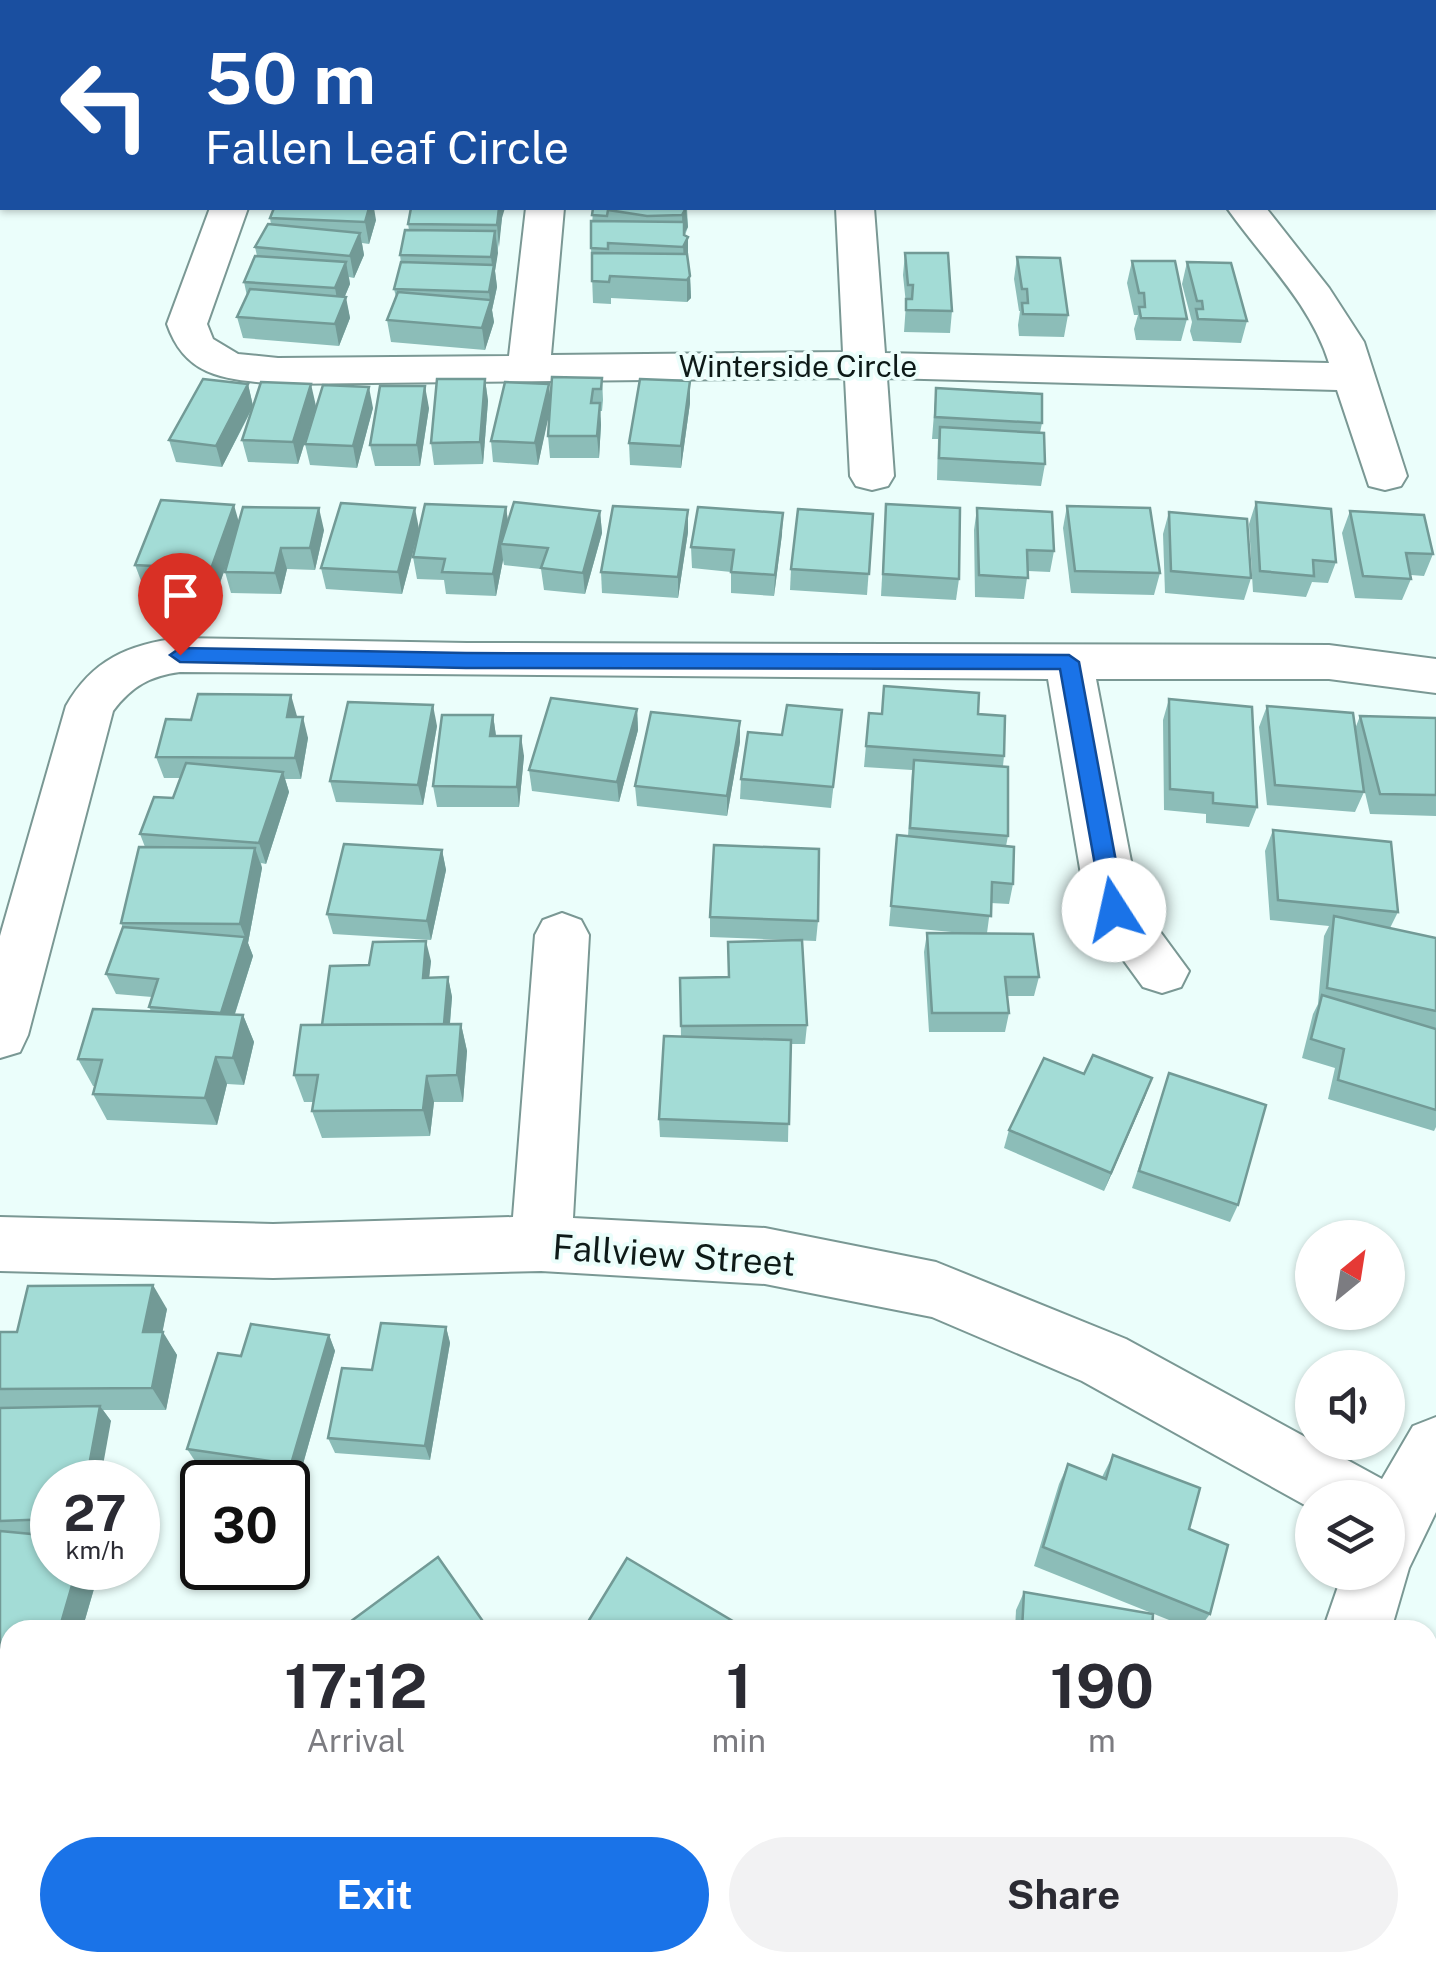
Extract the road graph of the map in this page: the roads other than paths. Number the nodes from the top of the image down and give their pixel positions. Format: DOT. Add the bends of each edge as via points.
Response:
graph roads {
  1 [pos="228,210"];
  2 [pos="545,210"];
  3 [pos="855,210"];
  4 [pos="1248,210"];
  5 [pos="867,364"];
  6 [pos="529,366"];
  7 [pos="1353,377"];
  8 [pos="872,476"];
  9 [pos="1385,476"];
  10 [pos="1069,662"];
  11 [pos="1436,676"];
  12 [pos="562,934"];
  13 [pos="1162,971"];
  14 [pos="0,1036"];
  15 [pos="0,1244"];
  16 [pos="541,1244"];
  17 [pos="1436,1448"];
  18 [pos="1301,1480"];
  19 [pos="1405,1494"];
  20 [pos="1367,1590"];
  21 [pos="1359,1620"];
  1 -- 6 [label="street, Winterside Circle" via="187,324 194,346 228,366"];
  2 -- 6 [label="street"];
  3 -- 5 [label="street"];
  4 -- 7 [label="street" via="1315,297 1343,342"];
  5 -- 6 [label="street, Winterside Circle"];
  5 -- 7 [label="street, Winterside Circle"];
  5 -- 8 [label="street"];
  7 -- 9 [label="street"];
  10 -- 11 [label="street" via="1329,662"];
  10 -- 13 [label="street" via="1114,910"];
  10 -- 14 [label="street" via="142,659 109,679 90,706"];
  12 -- 16 [label="street"];
  15 -- 16 [label="street, Fallview Street" via="273,1251"];
  16 -- 18 [label="street, Fallview Street" via="765,1256 936,1290 1104,1360"];
  17 -- 19 [label="street"];
  20 -- 21 [label="street"];
}
